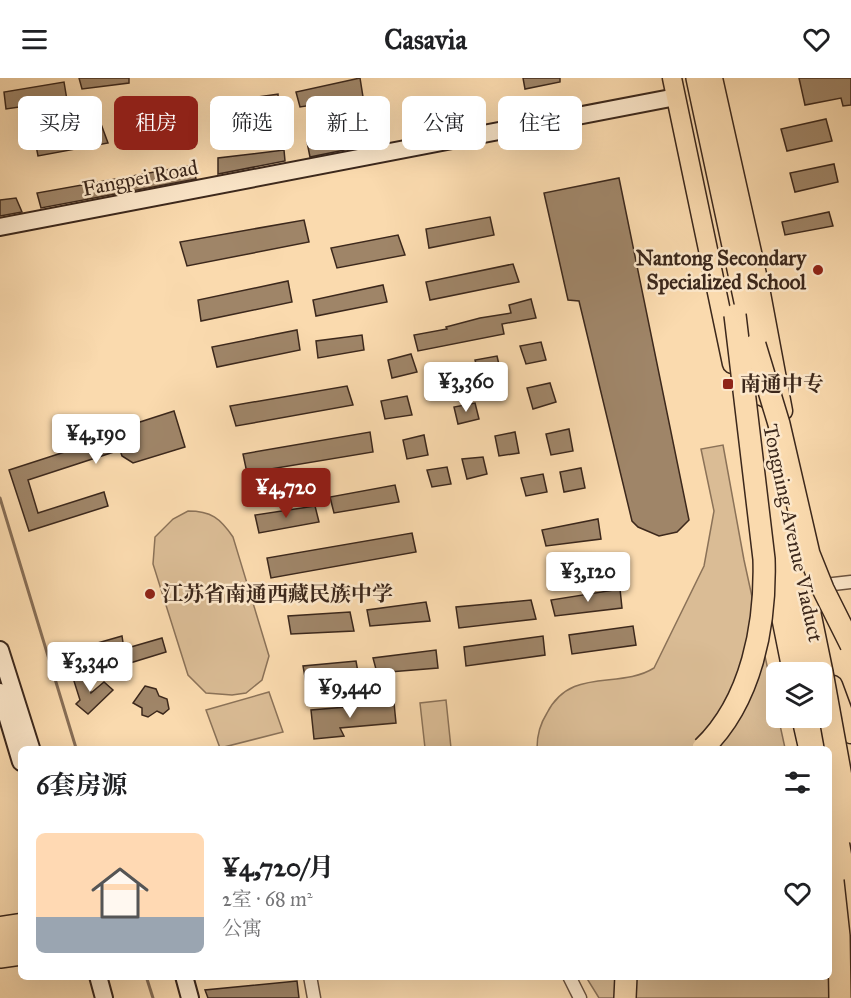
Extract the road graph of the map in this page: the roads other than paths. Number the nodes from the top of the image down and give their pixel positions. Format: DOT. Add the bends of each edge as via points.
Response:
graph roads {
  1 [pos="672,78"];
  2 [pos="697,78"];
  3 [pos="713,78"];
  4 [pos="680,88"];
  5 [pos="0,227"];
  6 [pos="735,315"];
  7 [pos="755,345"];
  8 [pos="851,582"];
  9 [pos="815,586"];
  10 [pos="851,645"];
  11 [pos="0,650"];
  12 [pos="790,662"];
  13 [pos="803,662"];
  14 [pos="823,662"];
  15 [pos="824,662"];
  16 [pos="0,692"];
  17 [pos="832,700"];
  18 [pos="809,728"];
  19 [pos="816,728"];
  20 [pos="822,728"];
  21 [pos="821,744"];
  22 [pos="30,746"];
  23 [pos="704,746"];
  24 [pos="18,752"];
  25 [pos="832,764"];
  26 [pos="851,774"];
  27 [pos="832,777"];
  28 [pos="851,799"];
  29 [pos="832,808"];
  30 [pos="851,821"];
  31 [pos="832,823"];
  32 [pos="851,833"];
  33 [pos="832,834"];
  34 [pos="851,850"];
  35 [pos="832,853"];
  36 [pos="851,859"];
  37 [pos="832,862"];
  38 [pos="832,871"];
  39 [pos="832,893"];
  40 [pos="851,917"];
  41 [pos="18,923"];
  42 [pos="0,926"];
  43 [pos="18,937"];
  44 [pos="0,939"];
  45 [pos="18,954"];
  46 [pos="0,957"];
  47 [pos="18,964"];
  48 [pos="0,966"];
  49 [pos="99,980"];
  50 [pos="185,980"];
  51 [pos="311,980"];
  52 [pos="571,980"];
  53 [pos="626,980"];
  54 [pos="851,995"];
  55 [pos="104,998"];
  56 [pos="190,998"];
  57 [pos="314,998"];
  58 [pos="580,998"];
  59 [pos="625,998"];
  60 [pos="840,998"];
  1 -- 4 [label="main road"];
  2 -- 7 [label="highway, Tongning Avenue Viaduct"];
  3 -- 9 [label="main road" via="770,336"];
  4 -- 5 [label="street, Fangpei Road"];
  4 -- 6 [label="highway, Tongning Avenue Viaduct"];
  4 -- 12 [label="main road"];
  6 -- 13 [label="highway, Tongning Avenue Viaduct, bridge"];
  6 -- 23 [label="highway, bridge" via="764,559 763,618 736,703"];
  7 -- 10 [label="highway, bridge" via="779,424 809,554"];
  7 -- 14 [label="highway, Tongning Avenue Viaduct, bridge"];
  8 -- 9 [label="street"];
  9 -- 15 [label="main road"];
  11 -- 22 [label="street"];
  16 -- 24 [label="street"];
  17 -- 26 [label="main road"];
  18 -- 21 [label="main road"];
  19 -- 21 [label="highway, Tongning Avenue Viaduct"];
  20 -- 21 [label="highway, Tongning Avenue Viaduct, bridge"];
  25 -- 28 [label="highway, bridge"];
  27 -- 32 [label="highway, Tongning Avenue Viaduct, bridge"];
  29 -- 40 [label="highway, bridge"];
  30 -- 31 [label="main road"];
  32 -- 33 [label="highway, bridge"];
  34 -- 35 [label="highway, bridge"];
  36 -- 37 [label="main road"];
  38 -- 60 [label="highway, bridge"];
  39 -- 54 [label="street"];
  41 -- 42 [label="main road"];
  43 -- 44 [label="highway"];
  45 -- 46 [label="highway"];
  47 -- 48 [label="main road"];
  49 -- 55 [label="street"];
  50 -- 56 [label="street"];
  51 -- 57 [label="street"];
  52 -- 58 [label="street"];
  53 -- 59 [label="highway"];
}
